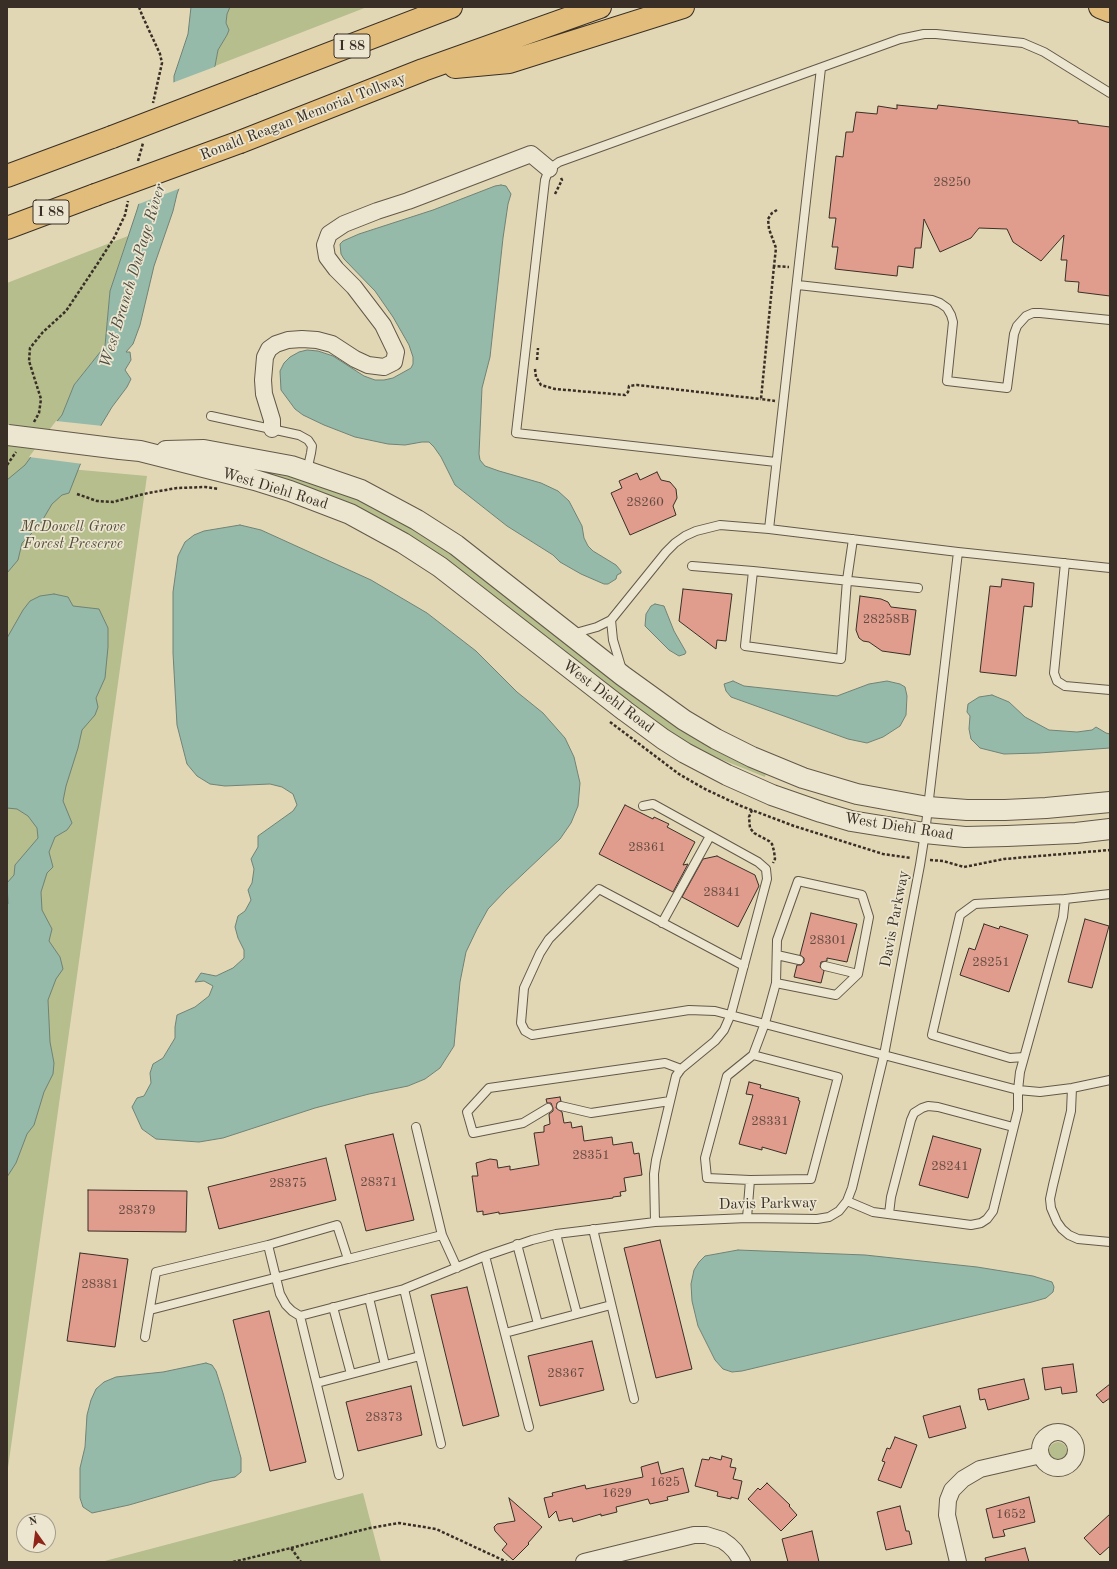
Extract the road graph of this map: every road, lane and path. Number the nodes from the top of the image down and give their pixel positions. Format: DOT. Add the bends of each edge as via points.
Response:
graph roads {
  1 [pos="139,7"];
  2 [pos="451,7"];
  3 [pos="600,7"];
  4 [pos="683,7"];
  5 [pos="1100,7"];
  6 [pos="1110,11"];
  7 [pos="821,68"];
  8 [pos="423,70"];
  9 [pos="1110,93"];
  10 [pos="151,110"];
  11 [pos="144,140"];
  12 [pos="138,162"];
  13 [pos="549,170"];
  14 [pos="7,176"];
  15 [pos="128,200"];
  16 [pos="777,210"];
  17 [pos="7,228"];
  18 [pos="774,266"];
  19 [pos="799,268"];
  20 [pos="798,284"];
  21 [pos="1110,320"];
  22 [pos="525,359"];
  23 [pos="761,399"];
  24 [pos="784,402"];
  25 [pos="39,413"];
  26 [pos="211,416"];
  27 [pos="272,428"];
  28 [pos="8,435"];
  29 [pos="140,451"];
  30 [pos="11,461"];
  31 [pos="776,462"];
  32 [pos="7,465"];
  33 [pos="307,471"];
  34 [pos="226,490"];
  35 [pos="77,494"];
  36 [pos="769,529"];
  37 [pos="852,539"];
  38 [pos="958,552"];
  39 [pos="1065,563"];
  40 [pos="692,566"];
  41 [pos="1110,568"];
  42 [pos="753,571"];
  43 [pos="847,580"];
  44 [pos="918,588"];
  45 [pos="611,620"];
  46 [pos="570,634"];
  47 [pos="623,676"];
  48 [pos="1110,690"];
  49 [pos="605,718"];
  50 [pos="1110,802"];
  51 [pos="643,806"];
  52 [pos="928,807"];
  53 [pos="752,810"];
  54 [pos="1110,829"];
  55 [pos="925,833"];
  56 [pos="710,836"];
  57 [pos="1110,850"];
  58 [pos="889,855"];
  59 [pos="943,861"];
  60 [pos="771,867"];
  61 [pos="1110,894"];
  62 [pos="1064,899"];
  63 [pos="662,923"];
  64 [pos="777,956"];
  65 [pos="799,960"];
  66 [pos="744,966"];
  67 [pos="825,966"];
  68 [pos="858,974"];
  69 [pos="776,983"];
  70 [pos="731,1014"];
  71 [pos="765,1023"];
  72 [pos="753,1055"];
  73 [pos="884,1055"];
  74 [pos="1024,1057"];
  75 [pos="681,1069"];
  76 [pos="1110,1080"];
  77 [pos="1072,1088"];
  78 [pos="1018,1090"];
  79 [pos="670,1101"];
  80 [pos="561,1106"];
  81 [pos="548,1108"];
  82 [pos="416,1127"];
  83 [pos="1013,1127"];
  84 [pos="750,1180"];
  85 [pos="847,1201"];
  86 [pos="889,1214"];
  87 [pos="747,1218"];
  88 [pos="655,1222"];
  89 [pos="593,1229"];
  90 [pos="556,1234"];
  91 [pos="442,1235"];
  92 [pos="1110,1242"];
  93 [pos="517,1244"];
  94 [pos="268,1245"];
  95 [pos="485,1256"];
  96 [pos="348,1259"];
  97 [pos="456,1268"];
  98 [pos="276,1278"];
  99 [pos="404,1289"];
  100 [pos="369,1298"];
  101 [pos="611,1305"];
  102 [pos="333,1307"];
  103 [pos="150,1310"];
  104 [pos="577,1314"];
  105 [pos="300,1316"];
  106 [pos="538,1324"];
  107 [pos="505,1333"];
  108 [pos="145,1337"];
  109 [pos="420,1356"];
  110 [pos="385,1365"];
  111 [pos="351,1374"];
  112 [pos="316,1384"];
  113 [pos="634,1399"];
  114 [pos="529,1427"];
  115 [pos="441,1444"];
  116 [pos="1040,1455"];
  117 [pos="339,1475"];
  118 [pos="291,1548"];
  119 [pos="233,1562"];
  120 [pos="301,1562"];
  121 [pos="507,1562"];
  122 [pos="584,1562"];
  123 [pos="742,1562"];
  124 [pos="958,1562"];
  1 -- 10 [label="path" via="162,63"];
  2 -- 14 [label="highway, I 88, bridge"];
  3 -- 8 [label="highway, Ronald Reagan Memorial Tollway / I 88"];
  4 -- 8 [label="highway" via="509,62"];
  5 -- 6 [label="highway"];
  7 -- 9 [label="lane" via="900,39 936,34 1023,43 1053,57"];
  7 -- 13 [label="lane" via="559,162"];
  7 -- 19 [label="lane"];
  8 -- 17 [label="highway, Ronald Reagan Memorial Tollway / I 88, bridge" via="240,142"];
  11 -- 12 [label="path"];
  13 -- 22 [label="lane" via="544,180"];
  13 -- 27 [label="street" via="531,154 344,224 329,234 325,245 327,257 383,325 396,352 394,362 384,367 368,365 332,344 317,340 288,340 276,344 269,349 265,357 263,380"];
  15 -- 25 [label="path" via="125,215 98,264 66,311 30,348 29,361 41,399"];
  16 -- 18 [label="path" via="768,220 776,248"];
  18 -- 19 [label="path"];
  18 -- 23 [label="path"];
  19 -- 20 [label="lane"];
  20 -- 21 [label="lane" via="940,303 947,308 953,322 947,381 1007,388 1014,334 1026,316 1040,312"];
  20 -- 24 [label="lane"];
  22 -- 23 [label="path" via="537,360 536,377 541,385 554,389 625,395 629,386 633,384"];
  22 -- 31 [label="lane" via="516,432"];
  23 -- 24 [label="path"];
  24 -- 31 [label="lane"];
  26 -- 27 [label="lane"];
  27 -- 33 [label="lane" via="308,440 312,446 312,453"];
  28 -- 29 [label="street, West Diehl Road, bridge"];
  29 -- 33 [label="street, West Diehl Road" via="204,450"];
  29 -- 55 [label="street, West Diehl Road" via="255,480 350,514 440,567 631,716 685,753 772,795 821,812 878,826"];
  30 -- 32 [label="path"];
  31 -- 36 [label="lane"];
  33 -- 46 [label="street, West Diehl Road" via="361,490 417,520 456,545"];
  34 -- 35 [label="path" via="205,487 177,488 113,502 97,501"];
  36 -- 37 [label="lane"];
  36 -- 45 [label="lane" via="720,525 685,536 666,552"];
  37 -- 38 [label="lane"];
  37 -- 43 [label="lane"];
  38 -- 39 [label="lane"];
  38 -- 52 [label="lane, Davis Parkway"];
  39 -- 41 [label="lane"];
  39 -- 48 [label="lane" via="1054,673 1057,681 1065,686"];
  40 -- 42 [label="lane"];
  42 -- 43 [label="lane"];
  42 -- 43 [label="lane" via="745,646 841,659"];
  43 -- 44 [label="lane"];
  45 -- 46 [label="lane" via="586,631"];
  45 -- 47 [label="lane" via="613,640"];
  46 -- 47 [label="street, West Diehl Road"];
  47 -- 52 [label="street, West Diehl Road" via="684,720 752,757 840,790"];
  49 -- 53 [label="path" via="679,774"];
  50 -- 52 [label="street, West Diehl Road" via="1012,810"];
  51 -- 56 [label="lane" via="653,804"];
  52 -- 55 [label="lane, Davis Parkway"];
  53 -- 58 [label="path" via="794,826"];
  53 -- 60 [label="path" via="749,817 750,828 769,841 774,852 775,859"];
  54 -- 55 [label="street, West Diehl Road" via="1076,833 965,837"];
  55 -- 73 [label="lane, Davis Parkway"];
  56 -- 63 [label="lane"];
  56 -- 66 [label="lane" via="766,868 767,879"];
  57 -- 59 [label="path" via="1004,859 964,867"];
  61 -- 62 [label="lane"];
  62 -- 74 [label="lane" via="1063,917"];
  62 -- 74 [label="lane" via="976,904 960,915 932,1035 1010,1058"];
  63 -- 66 [label="lane"];
  63 -- 70 [label="lane" via="599,889 549,939 540,953 524,988 521,1023 525,1031 532,1035 690,1010"];
  64 -- 65 [label="lane"];
  64 -- 68 [label="lane" via="778,940 798,881 862,895 868,917"];
  64 -- 69 [label="lane"];
  66 -- 70 [label="lane"];
  67 -- 68 [label="lane"];
  68 -- 69 [label="lane" via="836,995"];
  69 -- 71 [label="lane"];
  70 -- 71 [label="lane"];
  70 -- 75 [label="lane" via="724,1030 715,1041"];
  71 -- 72 [label="lane"];
  71 -- 73 [label="lane"];
  72 -- 84 [label="lane" via="727,1076 705,1158 707,1178"];
  72 -- 84 [label="lane" via="838,1077 811,1179"];
  73 -- 78 [label="lane"];
  73 -- 85 [label="lane, Davis Parkway"];
  74 -- 78 [label="lane"];
  75 -- 79 [label="lane" via="676,1076"];
  75 -- 81 [label="lane" via="665,1063 489,1088 467,1112 473,1133 523,1123"];
  76 -- 77 [label="lane"];
  77 -- 78 [label="lane" via="1040,1092"];
  77 -- 92 [label="lane" via="1071,1111 1052,1184 1051,1208 1057,1222 1069,1234 1078,1239"];
  78 -- 83 [label="lane" via="1018,1110"];
  79 -- 80 [label="lane" via="591,1113"];
  79 -- 88 [label="lane" via="654,1174"];
  82 -- 91 [label="lane"];
  83 -- 86 [label="lane" via="993,1211 987,1219 971,1225"];
  83 -- 86 [label="lane" via="938,1107 928,1106 914,1113 891,1197"];
  84 -- 87 [label="lane"];
  85 -- 86 [label="lane" via="873,1212"];
  85 -- 87 [label="lane, Davis Parkway" via="839,1211 829,1217"];
  87 -- 88 [label="lane, Davis Parkway"];
  88 -- 89 [label="lane, Davis Parkway"];
  89 -- 90 [label="lane, Davis Parkway"];
  89 -- 101 [label="lane"];
  90 -- 93 [label="lane, Davis Parkway"];
  90 -- 104 [label="lane"];
  91 -- 96 [label="lane"];
  91 -- 97 [label="lane"];
  93 -- 95 [label="lane, Davis Parkway"];
  93 -- 106 [label="lane"];
  94 -- 96 [label="lane" via="338,1225"];
  94 -- 98 [label="lane"];
  94 -- 103 [label="lane" via="156,1272"];
  95 -- 97 [label="lane, Davis Parkway"];
  95 -- 107 [label="lane"];
  96 -- 98 [label="lane"];
  97 -- 99 [label="lane, Davis Parkway"];
  98 -- 103 [label="lane"];
  98 -- 105 [label="lane" via="280,1294 286,1304"];
  99 -- 100 [label="lane, Davis Parkway"];
  99 -- 109 [label="lane"];
  100 -- 102 [label="lane, Davis Parkway"];
  100 -- 110 [label="lane"];
  101 -- 104 [label="lane"];
  101 -- 113 [label="lane"];
  102 -- 105 [label="lane, Davis Parkway"];
  102 -- 111 [label="lane"];
  103 -- 108 [label="lane"];
  104 -- 106 [label="lane"];
  105 -- 112 [label="lane"];
  106 -- 107 [label="lane"];
  107 -- 114 [label="lane"];
  109 -- 110 [label="lane"];
  109 -- 115 [label="lane"];
  110 -- 111 [label="lane"];
  111 -- 112 [label="lane"];
  112 -- 117 [label="lane"];
  116 -- 124 [label="street" via="980,1469 963,1479 952,1490 947,1515"];
  118 -- 119 [label="path"];
  118 -- 120 [label="path"];
  118 -- 121 [label="path" via="398,1523 436,1529"];
  122 -- 123 [label="street" via="694,1535 706,1535 722,1540 736,1551"];
}
